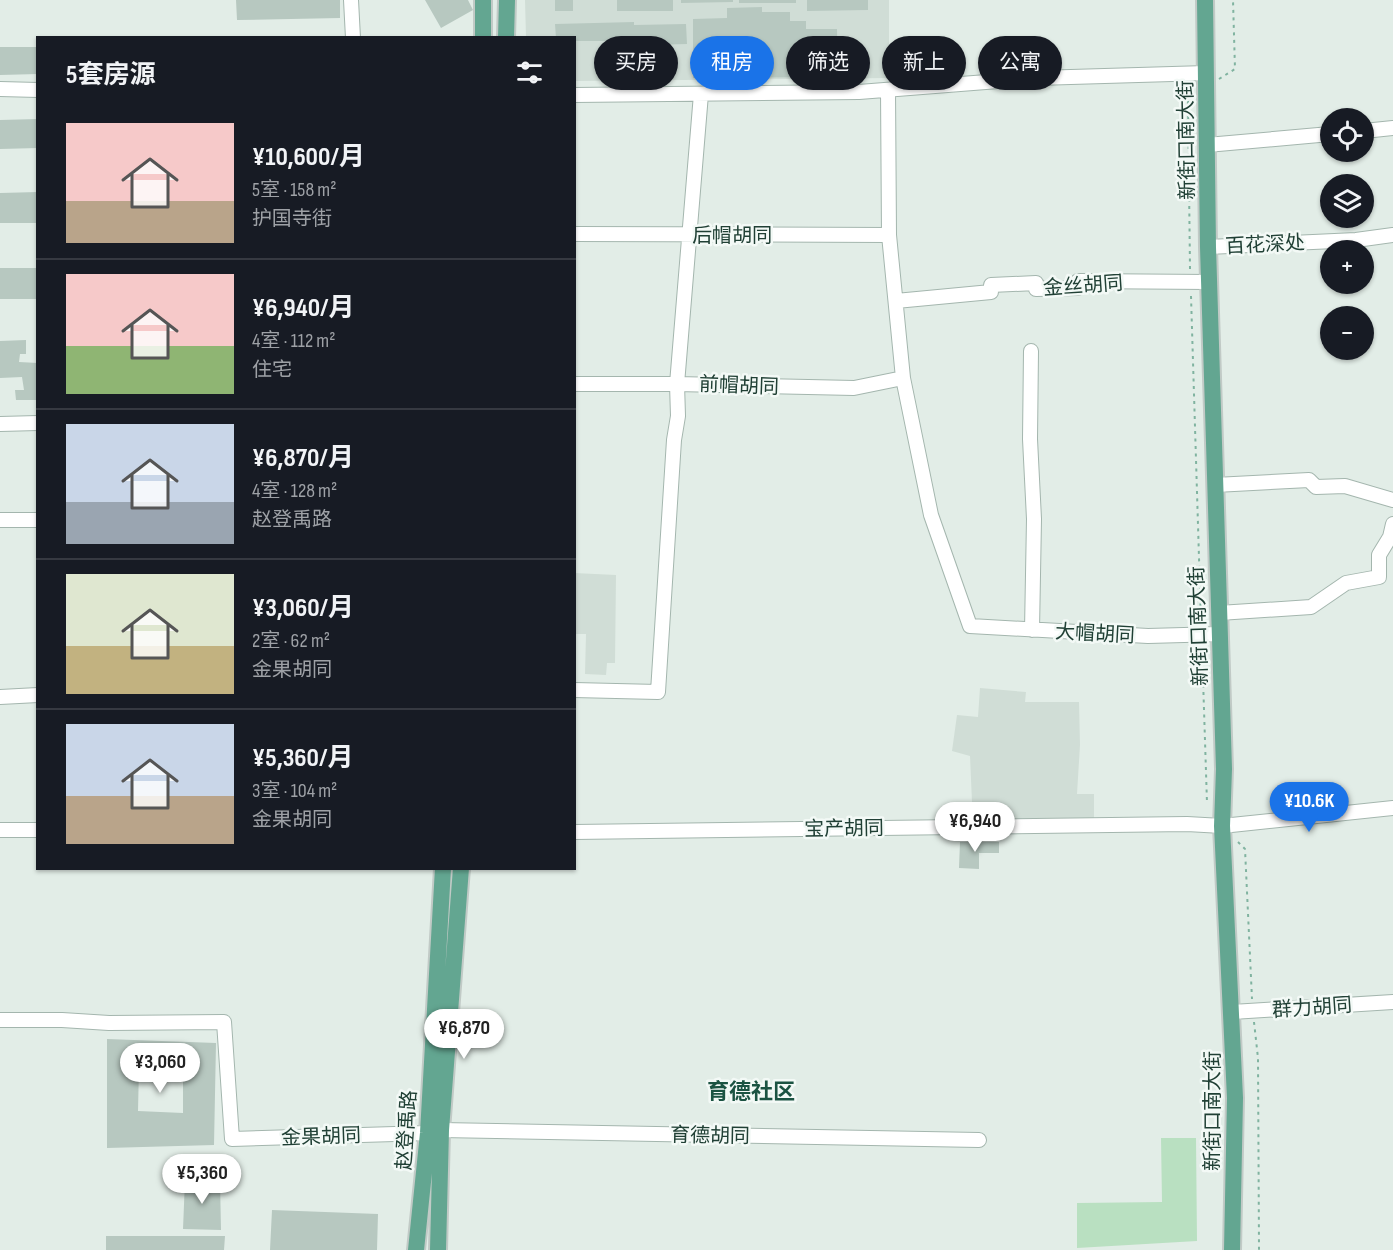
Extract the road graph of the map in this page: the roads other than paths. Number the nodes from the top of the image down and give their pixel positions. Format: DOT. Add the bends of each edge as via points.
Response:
graph roads {
  1 [pos="351,0"];
  2 [pos="483,0"];
  3 [pos="507,0"];
  4 [pos="1205,0"];
  5 [pos="352,36"];
  6 [pos="483,36"];
  7 [pos="506,36"];
  8 [pos="1206,81"];
  9 [pos="966,84"];
  10 [pos="0,89"];
  11 [pos="36,90"];
  12 [pos="888,90"];
  13 [pos="701,94"];
  14 [pos="576,95"];
  15 [pos="1393,128"];
  16 [pos="1374,130"];
  17 [pos="1320,135"];
  18 [pos="1207,145"];
  19 [pos="576,234"];
  20 [pos="690,235"];
  21 [pos="890,235"];
  22 [pos="1393,235"];
  23 [pos="1208,247"];
  24 [pos="1209,282"];
  25 [pos="896,301"];
  26 [pos="1031,351"];
  27 [pos="903,378"];
  28 [pos="576,384"];
  29 [pos="677,384"];
  30 [pos="36,423"];
  31 [pos="0,424"];
  32 [pos="1215,484"];
  33 [pos="1393,500"];
  34 [pos="0,520"];
  35 [pos="36,520"];
  36 [pos="1393,524"];
  37 [pos="1219,613"];
  38 [pos="1032,630"];
  39 [pos="1220,634"];
  40 [pos="576,690"];
  41 [pos="36,695"];
  42 [pos="0,697"];
  43 [pos="1393,808"];
  44 [pos="1222,826"];
  45 [pos="0,830"];
  46 [pos="36,831"];
  47 [pos="576,832"];
  48 [pos="443,870"];
  49 [pos="461,870"];
  50 [pos="1393,1002"];
  51 [pos="1232,1012"];
  52 [pos="0,1020"];
  53 [pos="434,1132"];
  54 [pos="979,1140"];
  55 [pos="416,1250"];
  56 [pos="438,1250"];
  57 [pos="1232,1250"];
  1 -- 5 [label="street"];
  2 -- 6 [label="main road"];
  3 -- 7 [label="main road"];
  4 -- 8 [label="main road, 新街口南大街"];
  8 -- 9 [label="street" via="1037,78"];
  8 -- 18 [label="main road, 新街口南大街"];
  10 -- 11 [label="street"];
  12 -- 13 [label="street"];
  12 -- 21 [label="street"];
  13 -- 14 [label="street"];
  13 -- 20 [label="street"];
  15 -- 16 [label="street"];
  17 -- 18 [label="street"];
  18 -- 23 [label="main road, 新街口南大街"];
  19 -- 20 [label="street, 后帽胡同"];
  20 -- 21 [label="street, 后帽胡同"];
  20 -- 29 [label="street"];
  21 -- 25 [label="street"];
  22 -- 23 [label="street, 百花深处"];
  23 -- 24 [label="main road, 新街口南大街"];
  24 -- 25 [label="street, 金丝胡同" via="1078,281 1078,288 1036,289 1036,284 991,285 991,292"];
  24 -- 32 [label="main road, 新街口南大街"];
  25 -- 27 [label="street"];
  26 -- 38 [label="street"];
  27 -- 29 [label="street, 前帽胡同" via="854,388"];
  27 -- 38 [label="street, 大帽胡同" via="931,515 970,626"];
  28 -- 29 [label="street, 前帽胡同"];
  29 -- 40 [label="street" via="658,692"];
  30 -- 31 [label="street"];
  32 -- 33 [label="street" via="1309,480 1316,487 1345,486"];
  32 -- 37 [label="main road, 新街口南大街"];
  34 -- 35 [label="street"];
  36 -- 37 [label="street" via="1379,555 1379,577 1346,583 1311,607"];
  37 -- 39 [label="main road, 新街口南大街"];
  38 -- 39 [label="street, 大帽胡同" via="1148,636"];
  39 -- 44 [label="main road, 新街口南大街"];
  41 -- 42 [label="street"];
  43 -- 44 [label="street, 宝产胡同"];
  44 -- 47 [label="street, 宝产胡同"];
  44 -- 51 [label="main road, 新街口南大街"];
  45 -- 46 [label="street"];
  48 -- 53 [label="main road, 赵登禹路"];
  49 -- 53 [label="main road, 赵登禹路"];
  50 -- 51 [label="street, 群力胡同"];
  51 -- 57 [label="main road, 新街口南大街"];
  52 -- 53 [label="street, 金果胡同" via="224,1022 232,1139"];
  53 -- 54 [label="street, 育德胡同"];
  53 -- 55 [label="main road, 赵登禹路"];
  53 -- 56 [label="main road, 赵登禹路"];
}
